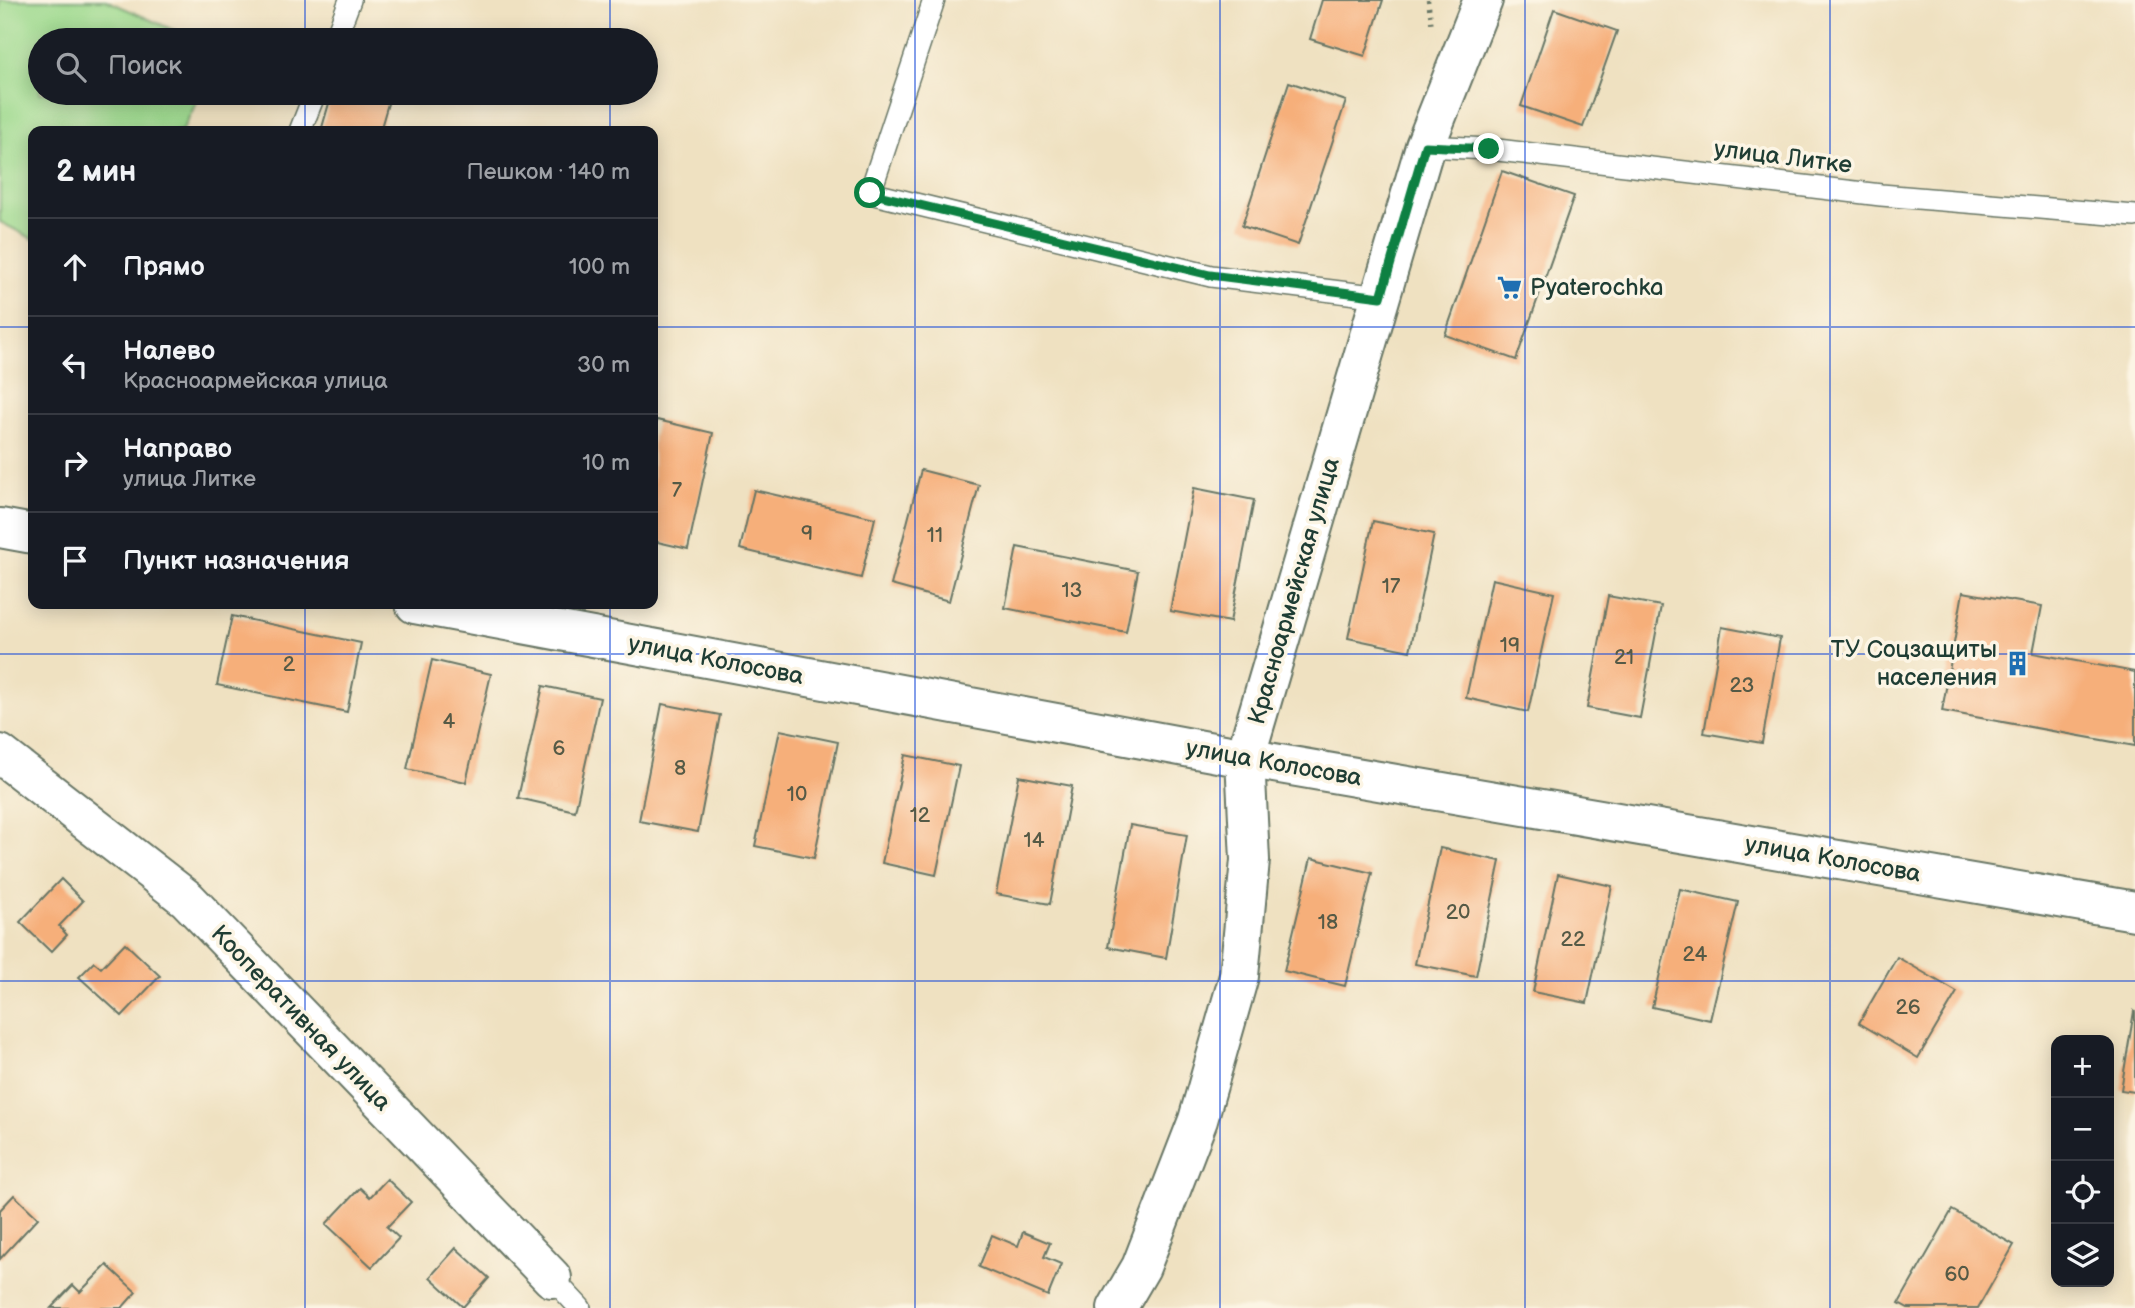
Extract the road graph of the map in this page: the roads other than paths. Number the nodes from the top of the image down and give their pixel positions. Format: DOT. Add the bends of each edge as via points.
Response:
graph roads {
  1 [pos="350,0"];
  2 [pos="934,0"];
  3 [pos="1483,0"];
  4 [pos="340,28"];
  5 [pos="310,105"];
  6 [pos="302,126"];
  7 [pos="1425,146"];
  8 [pos="2135,216"];
  9 [pos="1381,297"];
  10 [pos="0,528"];
  11 [pos="28,533"];
  12 [pos="442,609"];
  13 [pos="0,754"];
  14 [pos="1245,758"];
  15 [pos="2135,911"];
  16 [pos="552,1278"];
  17 [pos="580,1308"];
  18 [pos="1117,1308"];
  1 -- 4 [label="lane"];
  2 -- 9 [label="lane" via="870,193 1210,275"];
  3 -- 7 [label="main road, Красноармейская улица"];
  5 -- 6 [label="lane"];
  7 -- 8 [label="lane, улица Литке" via="1489,149 1881,195"];
  7 -- 9 [label="main road, Красноармейская улица"];
  9 -- 14 [label="main road, Красноармейская улица"];
  10 -- 11 [label="main road"];
  12 -- 14 [label="main road, улица Колосова"];
  13 -- 16 [label="main road, Кооперативная улица" via="187,899"];
  14 -- 15 [label="main road, улица Колосова"];
  14 -- 18 [label="main road, Красноармейская улица" via="1250,860 1239,976 1198,1119 1141,1267"];
  16 -- 17 [label="lane, Кооперативная улица"];
}
